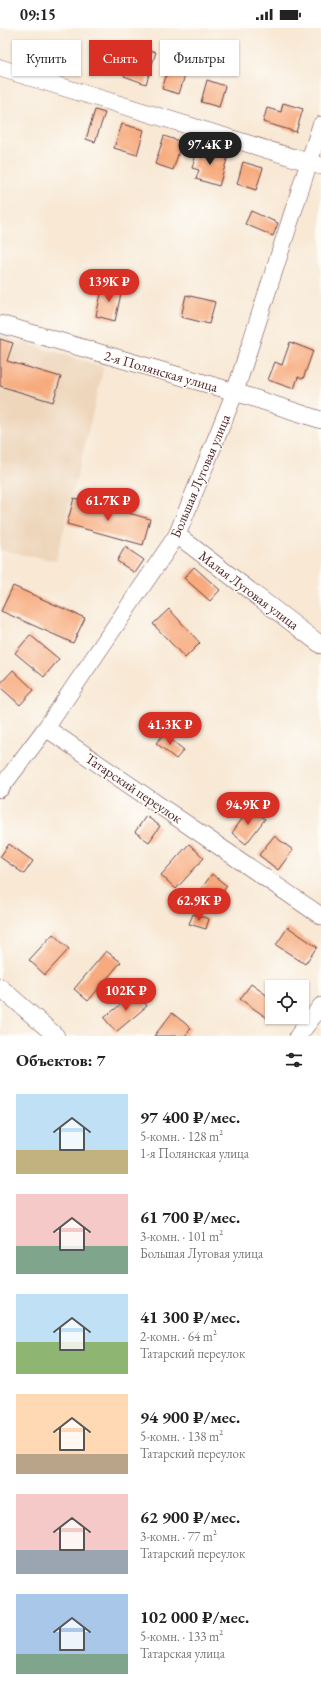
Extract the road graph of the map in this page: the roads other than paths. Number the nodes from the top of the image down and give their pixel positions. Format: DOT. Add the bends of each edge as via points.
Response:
graph roads {
  1 [pos="0,68"];
  2 [pos="321,125"];
  3 [pos="316,164"];
  4 [pos="0,324"];
  5 [pos="235,392"];
  6 [pos="321,420"];
  7 [pos="177,535"];
  8 [pos="321,645"];
  9 [pos="46,728"];
  10 [pos="0,789"];
  11 [pos="321,916"];
  12 [pos="0,987"];
  13 [pos="321,1006"];
  14 [pos="56,1036"];
  15 [pos="298,1036"];
  1 -- 3 [label="street"];
  2 -- 3 [label="street, Большая Луговая улица"];
  3 -- 5 [label="street, Большая Луговая улица"];
  4 -- 5 [label="street, 2-я Полянская улица"];
  5 -- 6 [label="street, 2-я Полянская улица"];
  5 -- 7 [label="street, Большая Луговая улица"];
  7 -- 8 [label="street, Малая Луговая улица"];
  7 -- 9 [label="street, Большая Луговая улица"];
  9 -- 10 [label="street, Большая Луговая улица"];
  9 -- 11 [label="street, Татарский переулок"];
  12 -- 14 [label="street"];
  13 -- 15 [label="street"];
}
